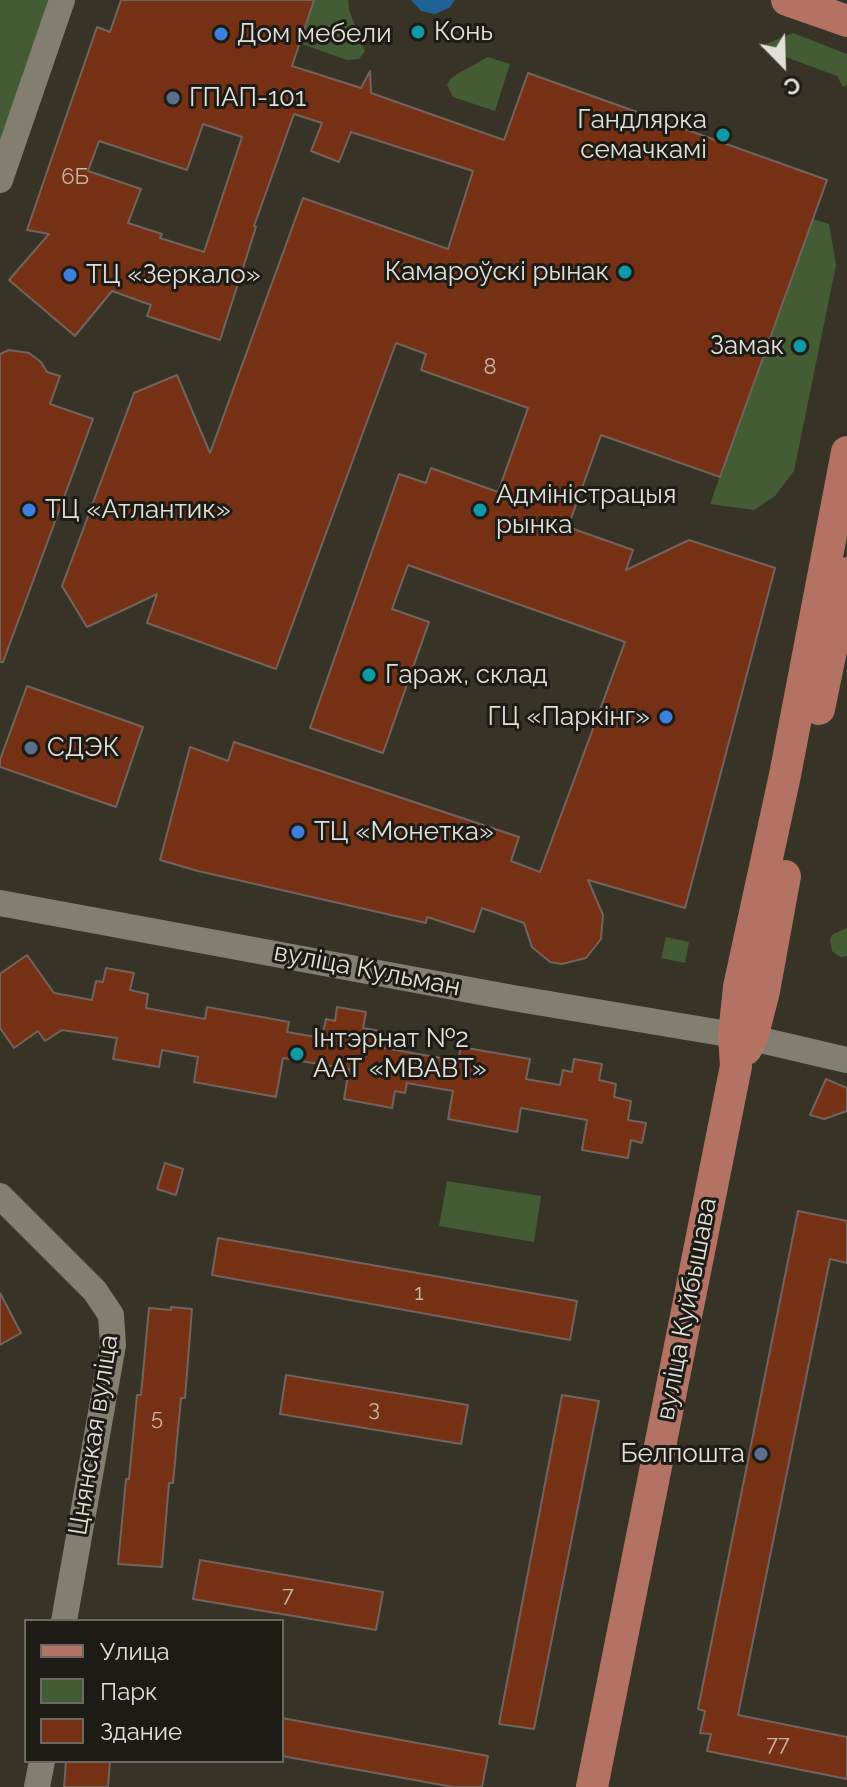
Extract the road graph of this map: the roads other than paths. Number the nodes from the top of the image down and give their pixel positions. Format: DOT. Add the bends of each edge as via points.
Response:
graph roads {
  1 [pos="62,0"];
  2 [pos="787,0"];
  3 [pos="847,21"];
  4 [pos="0,180"];
  5 [pos="847,452"];
  6 [pos="847,573"];
  7 [pos="0,903"];
  8 [pos="741,1046"];
  9 [pos="847,1060"];
  10 [pos="0,1196"];
  11 [pos="64,1619"];
  12 [pos="42,1763"];
  13 [pos="37,1787"];
  14 [pos="592,1787"];
  1 -- 4 [label="street"];
  2 -- 3 [label="main road"];
  5 -- 8 [label="main road, вуліца Куйбышава" via="739,987"];
  6 -- 8 [label="main road, вуліца Куйбышава" via="764,991"];
  7 -- 8 [label="street, вуліца Кульман"];
  8 -- 9 [label="street, вуліца Кульман"];
  8 -- 14 [label="main road, вуліца Куйбышава"];
  10 -- 11 [label="street, Цнянская вуліца" via="95,1291 111,1315 113,1345"];
  12 -- 13 [label="street"];
}
